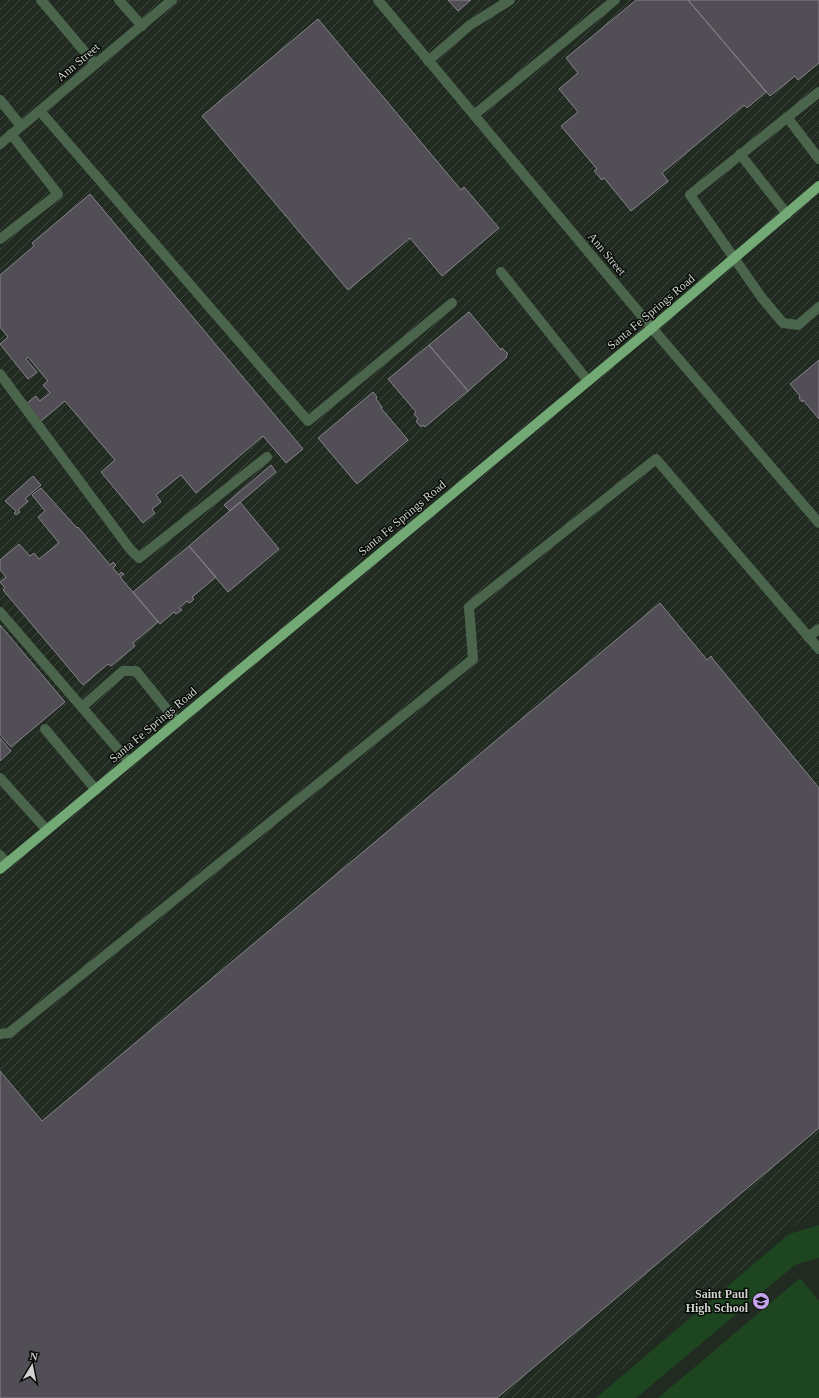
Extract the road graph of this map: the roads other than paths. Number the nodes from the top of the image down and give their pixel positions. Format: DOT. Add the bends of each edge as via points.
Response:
graph roads {
  1 [pos="41,0"];
  2 [pos="119,0"];
  3 [pos="172,0"];
  4 [pos="378,0"];
  5 [pos="510,0"];
  6 [pos="615,0"];
  7 [pos="142,26"];
  8 [pos="428,61"];
  9 [pos="95,64"];
  10 [pos="819,92"];
  11 [pos="0,100"];
  12 [pos="40,111"];
  13 [pos="474,115"];
  14 [pos="787,117"];
  15 [pos="21,126"];
  16 [pos="11,134"];
  17 [pos="0,144"];
  18 [pos="740,154"];
  19 [pos="819,159"];
  20 [pos="819,186"];
  21 [pos="787,214"];
  22 [pos="0,239"];
  23 [pos="735,258"];
  24 [pos="501,272"];
  25 [pos="452,303"];
  26 [pos="819,307"];
  27 [pos="652,328"];
  28 [pos="0,374"];
  29 [pos="588,381"];
  30 [pos="267,457"];
  31 [pos="819,523"];
  32 [pos="0,612"];
  33 [pos="819,629"];
  34 [pos="808,637"];
  35 [pos="819,650"];
  36 [pos="82,707"];
  37 [pos="177,722"];
  38 [pos="45,729"];
  39 [pos="129,762"];
  40 [pos="0,778"];
  41 [pos="96,790"];
  42 [pos="47,830"];
  43 [pos="0,855"];
  44 [pos="3,866"];
  45 [pos="0,1034"];
  1 -- 9 [label="street"];
  2 -- 7 [label="street"];
  3 -- 7 [label="street, Ann Street"];
  4 -- 8 [label="street, Ann Street"];
  5 -- 8 [label="street" via="470,25"];
  6 -- 13 [label="street"];
  7 -- 9 [label="street, Ann Street"];
  8 -- 13 [label="street, Ann Street"];
  9 -- 12 [label="street, Ann Street"];
  10 -- 14 [label="street"];
  11 -- 15 [label="street"];
  12 -- 15 [label="street, Ann Street"];
  12 -- 25 [label="street" via="308,421"];
  13 -- 27 [label="street, Ann Street"];
  14 -- 18 [label="street"];
  14 -- 19 [label="street"];
  15 -- 16 [label="street, Ann Street"];
  16 -- 17 [label="street, Ann Street"];
  16 -- 22 [label="street" via="58,194"];
  18 -- 21 [label="street"];
  18 -- 23 [label="street" via="690,195"];
  20 -- 21 [label="main road, Santa Fe Springs Road"];
  21 -- 23 [label="main road, Santa Fe Springs Road"];
  23 -- 26 [label="street" via="762,298 783,323 798,324"];
  23 -- 27 [label="main road, Santa Fe Springs Road"];
  24 -- 29 [label="street"];
  27 -- 29 [label="main road, Santa Fe Springs Road"];
  27 -- 31 [label="street, Ann Street"];
  28 -- 30 [label="street" via="125,543 139,558"];
  29 -- 37 [label="main road, Santa Fe Springs Road"];
  32 -- 36 [label="street"];
  33 -- 34 [label="street"];
  34 -- 35 [label="street"];
  34 -- 45 [label="street" via="656,459 469,607 473,659 9,1034"];
  36 -- 37 [label="street" via="123,671 136,672"];
  36 -- 39 [label="street"];
  37 -- 39 [label="main road, Santa Fe Springs Road"];
  38 -- 41 [label="street"];
  39 -- 41 [label="main road, Santa Fe Springs Road"];
  40 -- 42 [label="street"];
  41 -- 42 [label="main road, Santa Fe Springs Road"];
  42 -- 44 [label="main road, Santa Fe Springs Road"];
  43 -- 44 [label="street"];
}
